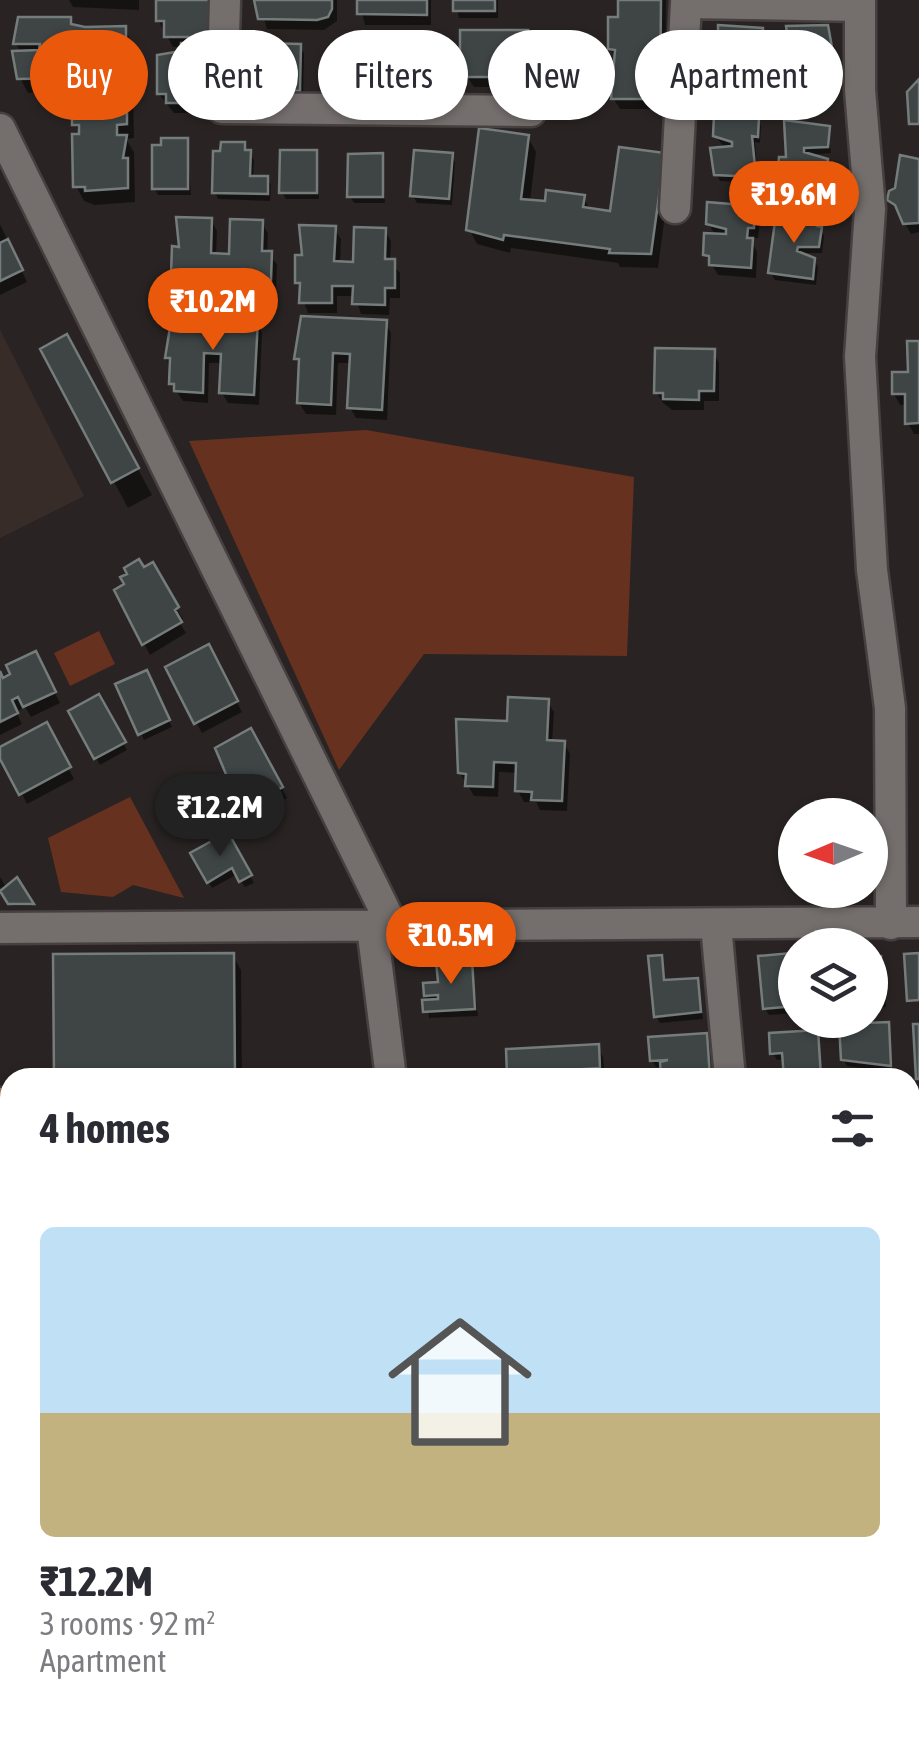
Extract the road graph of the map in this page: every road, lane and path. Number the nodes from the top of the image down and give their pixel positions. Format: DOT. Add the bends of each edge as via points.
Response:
graph roads {
  1 [pos="225,0"];
  2 [pos="686,2"];
  3 [pos="860,3"];
  4 [pos="488,111"];
  5 [pos="0,129"];
  6 [pos="11,181"];
  7 [pos="675,208"];
  8 [pos="905,923"];
  9 [pos="716,925"];
  10 [pos="382,926"];
  11 [pos="0,928"];
  12 [pos="390,1068"];
  13 [pos="729,1068"];
  1 -- 4 [label="street" via="222,108"];
  2 -- 3 [label="street"];
  2 -- 7 [label="street"];
  3 -- 8 [label="street" via="870,209 860,358"];
  5 -- 6 [label="street"];
  6 -- 10 [label="street"];
  8 -- 9 [label="street"];
  9 -- 10 [label="street"];
  9 -- 13 [label="street"];
  10 -- 11 [label="street"];
  10 -- 12 [label="street"];
}
